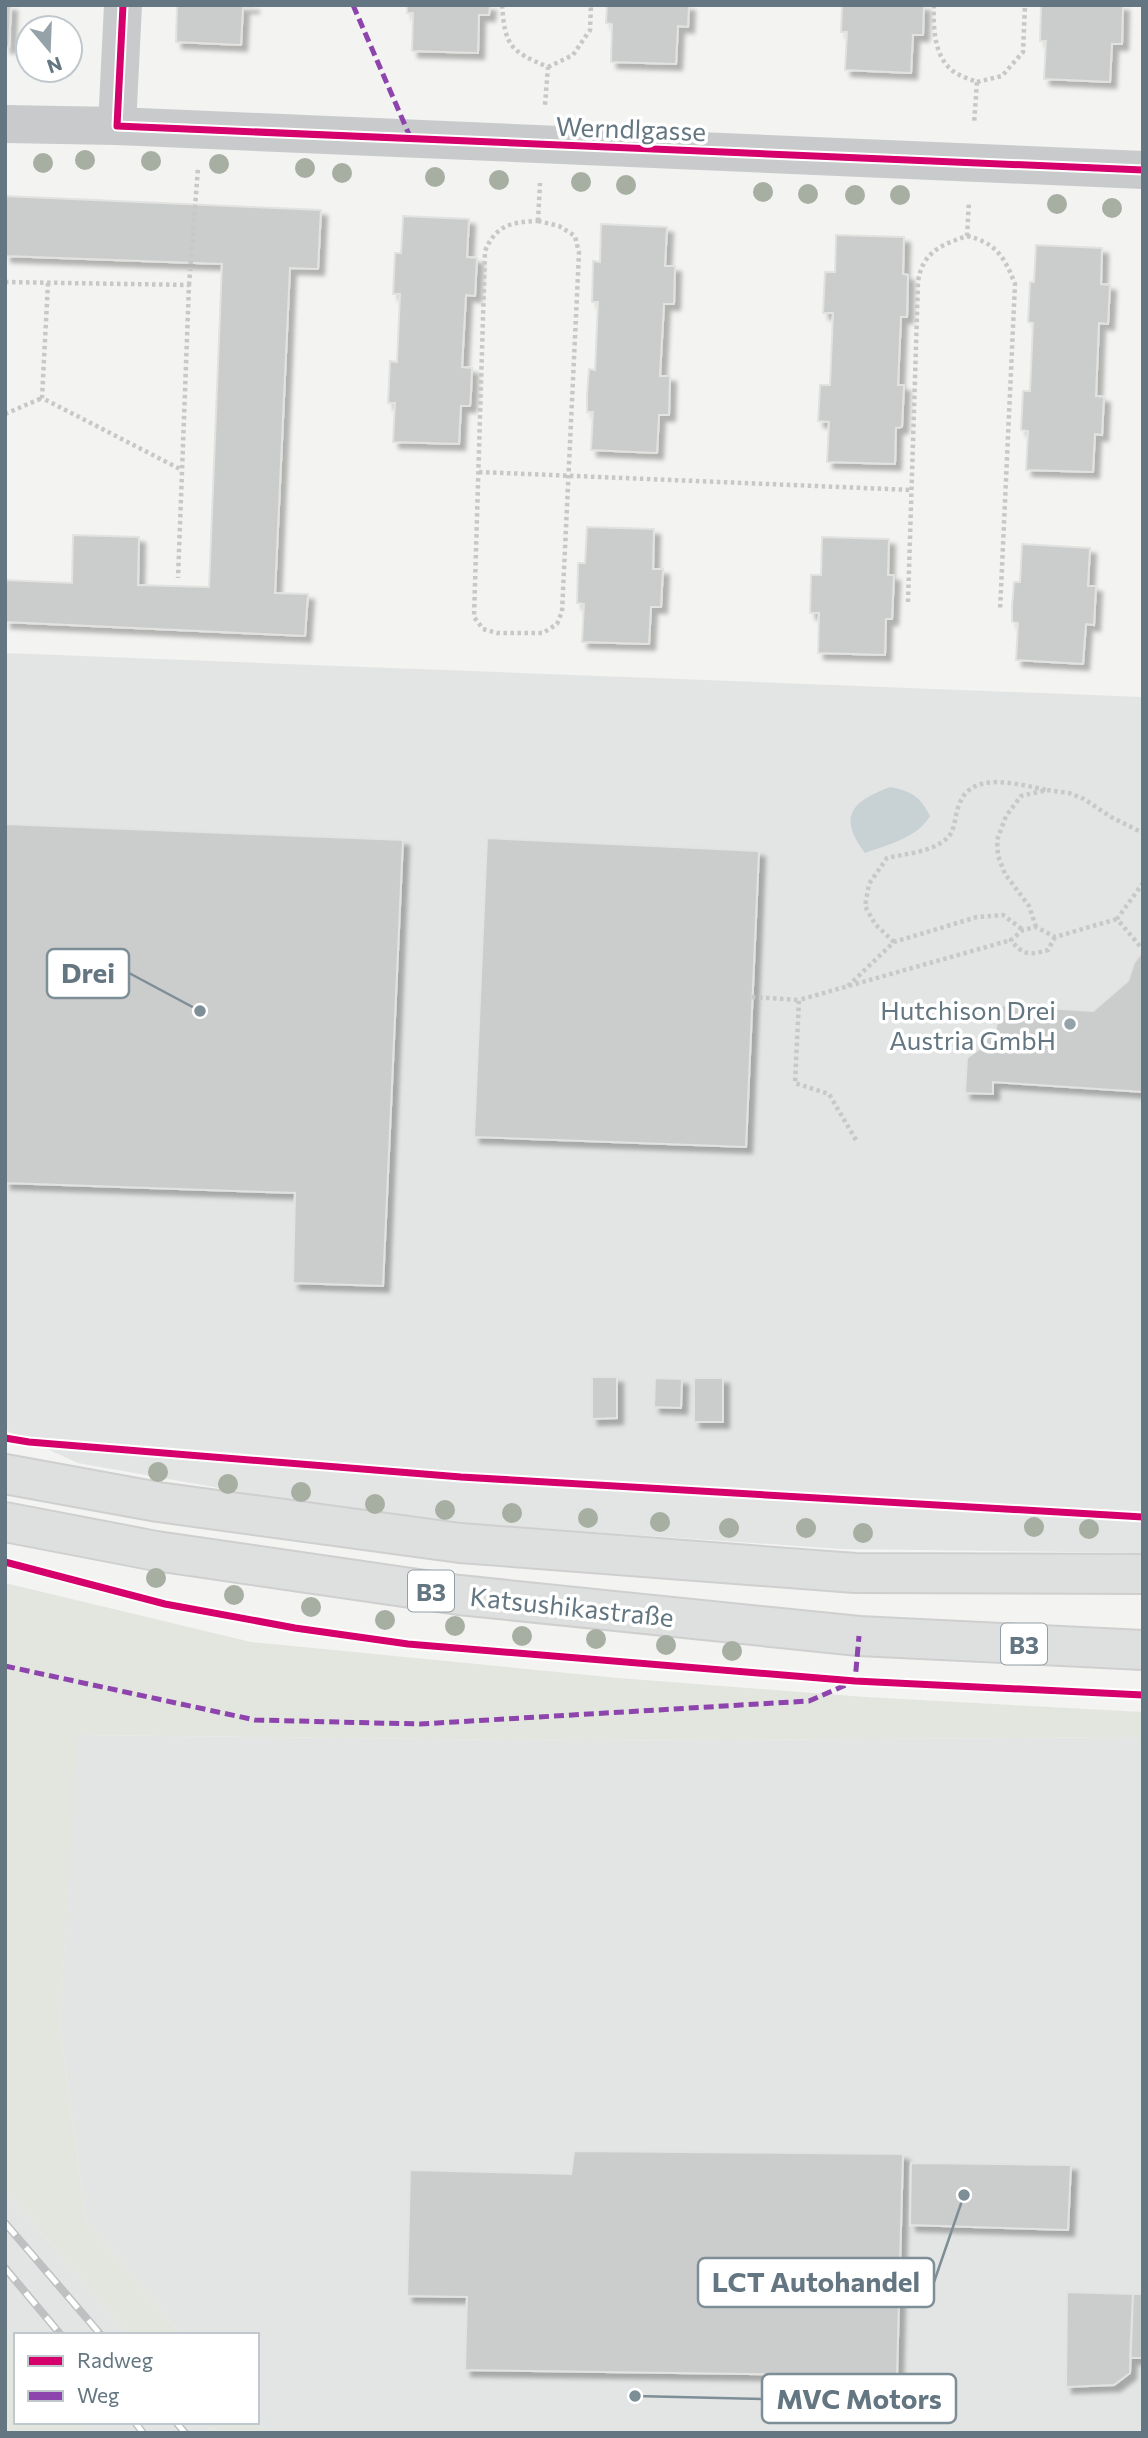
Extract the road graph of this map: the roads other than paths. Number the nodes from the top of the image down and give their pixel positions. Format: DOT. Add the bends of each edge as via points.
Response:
graph roads {
  1 [pos="123,5"];
  2 [pos="5,124"];
  3 [pos="117,126"];
  4 [pos="1143,170"];
  5 [pos="5,1474"];
  6 [pos="5,1522"];
  7 [pos="1143,1574"];
  8 [pos="1143,1650"];
  1 -- 3 [label="street"];
  2 -- 3 [label="street, Werndlgasse"];
  3 -- 4 [label="street, Werndlgasse"];
  5 -- 7 [label="main road, Katsushikastraße / B3" via="158,1502 460,1543 855,1573"];
  6 -- 8 [label="main road, Katsushikastraße / B3" via="156,1551 459,1595 859,1636"];
}
